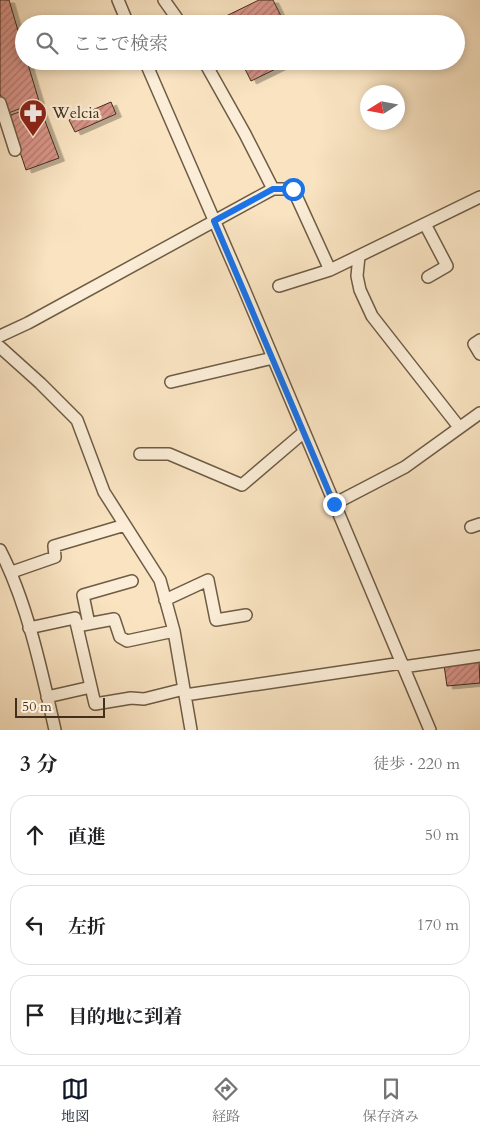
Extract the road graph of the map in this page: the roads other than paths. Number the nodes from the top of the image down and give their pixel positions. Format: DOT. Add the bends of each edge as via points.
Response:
graph roads {
  1 [pos="118,0"];
  2 [pos="164,0"];
  3 [pos="124,15"];
  4 [pos="175,15"];
  5 [pos="149,70"];
  6 [pos="209,70"];
  7 [pos="0,103"];
  8 [pos="15,150"];
  9 [pos="273,189"];
  10 [pos="480,197"];
  11 [pos="214,221"];
  12 [pos="425,224"];
  13 [pos="358,256"];
  14 [pos="330,270"];
  15 [pos="428,277"];
  16 [pos="279,286"];
  17 [pos="0,336"];
  18 [pos="480,340"];
  19 [pos="0,347"];
  20 [pos="480,354"];
  21 [pos="273,358"];
  22 [pos="171,382"];
  23 [pos="480,413"];
  24 [pos="459,427"];
  25 [pos="304,432"];
  26 [pos="140,454"];
  27 [pos="334,504"];
  28 [pos="125,525"];
  29 [pos="0,550"];
  30 [pos="12,572"];
  31 [pos="132,581"];
  32 [pos="165,600"];
  33 [pos="246,615"];
  34 [pos="89,624"];
  35 [pos="77,626"];
  36 [pos="29,628"];
  37 [pos="174,631"];
  38 [pos="480,656"];
  39 [pos="403,665"];
  40 [pos="91,687"];
  41 [pos="185,692"];
  42 [pos="47,696"];
  43 [pos="55,730"];
  44 [pos="191,730"];
  45 [pos="430,730"];
  1 -- 3 [label="street"];
  2 -- 4 [label="street"];
  5 -- 11 [label="street"];
  6 -- 9 [label="street"];
  7 -- 8 [label="street"];
  9 -- 11 [label="street"];
  9 -- 14 [label="street" via="293,189"];
  10 -- 12 [label="street"];
  11 -- 17 [label="street" via="28,324"];
  11 -- 21 [label="street"];
  12 -- 13 [label="street"];
  12 -- 15 [label="street" via="447,266"];
  13 -- 14 [label="street"];
  13 -- 24 [label="street" via="360,290 372,316"];
  14 -- 16 [label="street"];
  18 -- 20 [label="street" via="474,344"];
  19 -- 28 [label="street" via="77,420 104,492"];
  21 -- 22 [label="street"];
  21 -- 25 [label="street"];
  23 -- 24 [label="street"];
  24 -- 27 [label="street" via="405,467"];
  25 -- 26 [label="street" via="242,485 169,454"];
  25 -- 27 [label="street"];
  27 -- 39 [label="street"];
  28 -- 30 [label="street" via="54,546 54,556"];
  28 -- 32 [label="street" via="160,580"];
  29 -- 30 [label="street"];
  30 -- 36 [label="street"];
  31 -- 34 [label="street" via="83,595"];
  32 -- 33 [label="street" via="208,580 216,620"];
  32 -- 37 [label="street"];
  34 -- 35 [label="street"];
  34 -- 37 [label="street" via="114,619 120,637 127,641"];
  35 -- 36 [label="street" via="75,618"];
  35 -- 40 [label="street"];
  36 -- 42 [label="street"];
  37 -- 41 [label="street"];
  38 -- 39 [label="street"];
  39 -- 41 [label="street"];
  39 -- 45 [label="street"];
  40 -- 41 [label="street" via="95,704"];
  40 -- 42 [label="street"];
  41 -- 44 [label="street"];
  42 -- 43 [label="street"];
}
